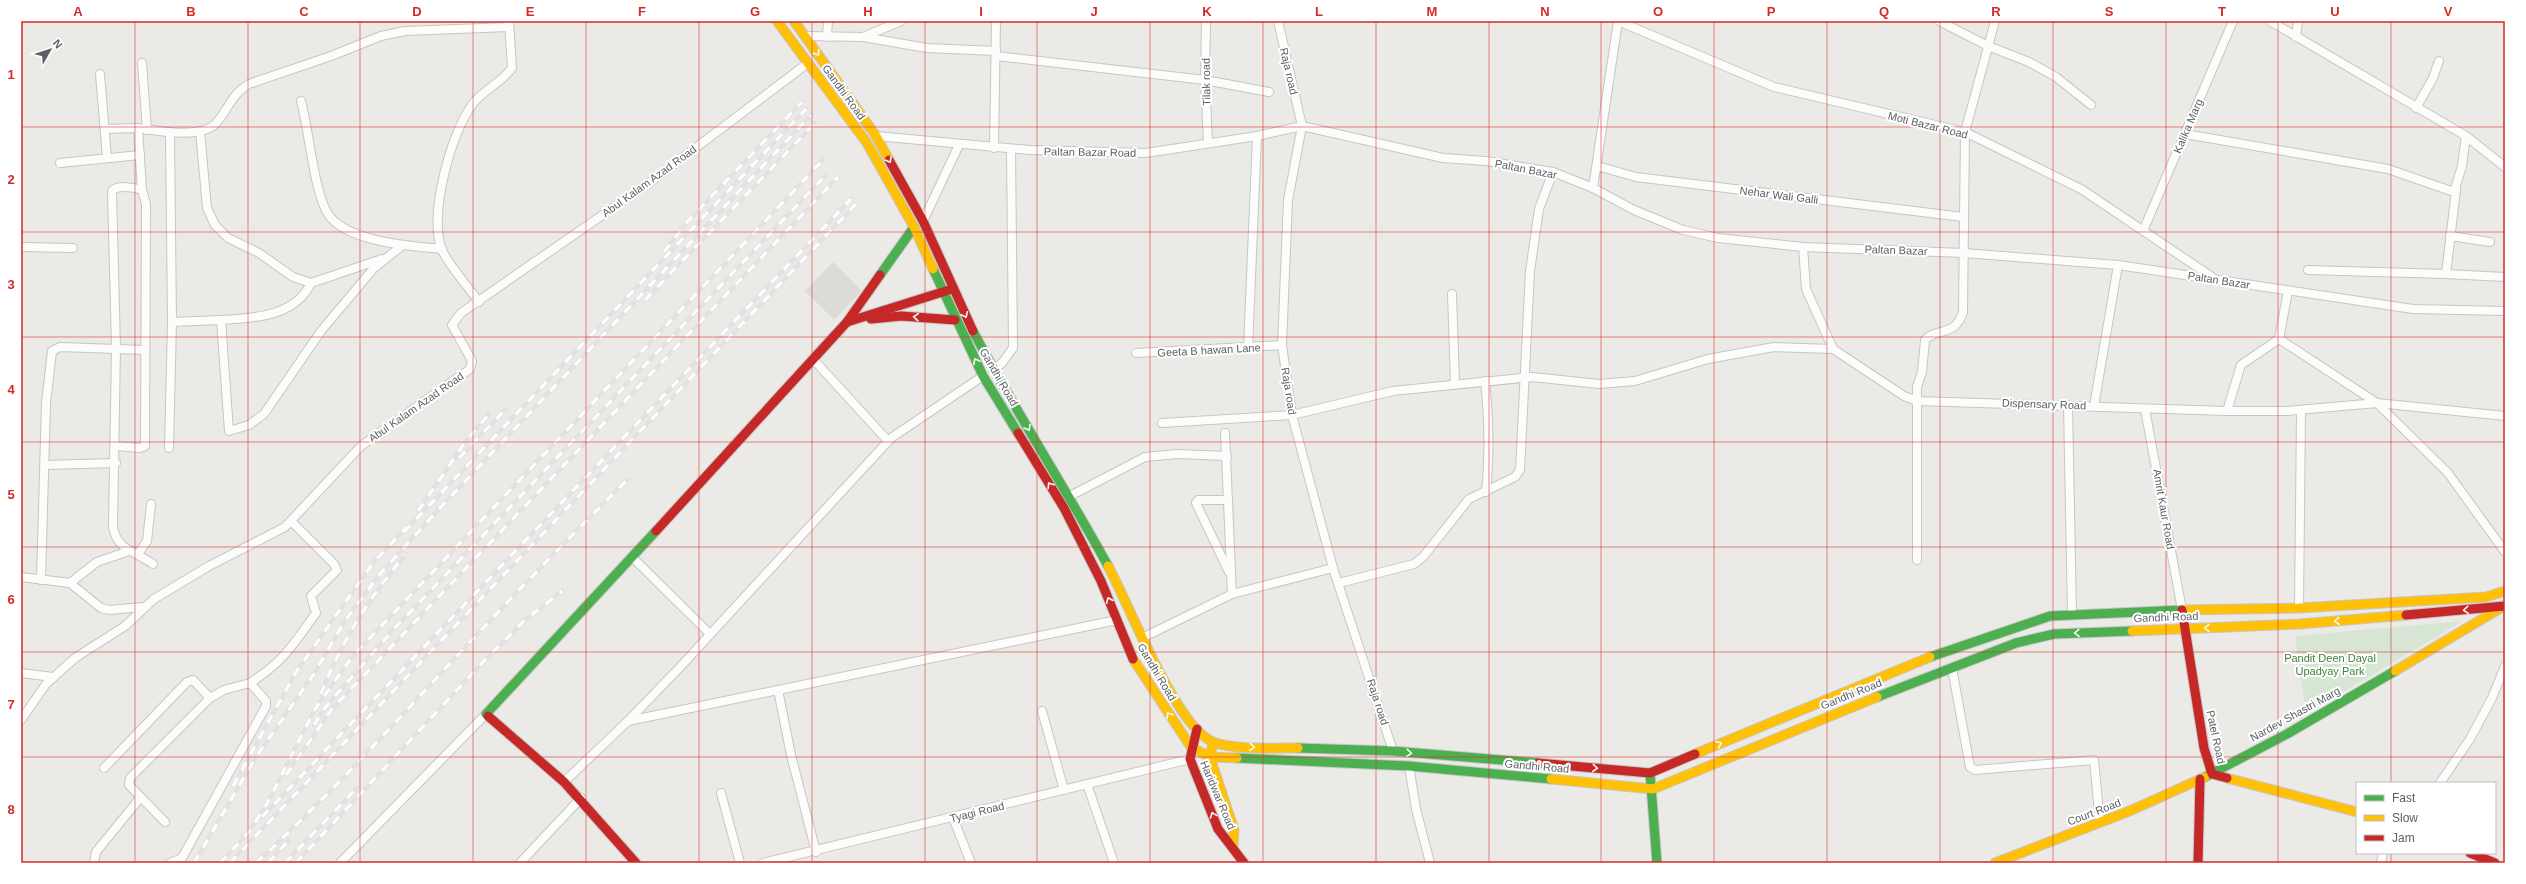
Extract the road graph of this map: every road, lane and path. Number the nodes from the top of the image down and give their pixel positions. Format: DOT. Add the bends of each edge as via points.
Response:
graph roads {
  1 [pos="768,21"];
  2 [pos="794,21"];
  3 [pos="828,21"];
  4 [pos="901,21"];
  5 [pos="996,21"];
  6 [pos="1206,21"];
  7 [pos="1278,21"];
  8 [pos="1618,21"];
  9 [pos="1939,21"];
  10 [pos="1995,21"];
  11 [pos="2232,21"];
  12 [pos="2270,21"];
  13 [pos="2298,21"];
  14 [pos="778,22"];
  15 [pos="509,24"];
  16 [pos="806,36"];
  17 [pos="827,37"];
  18 [pos="863,37"];
  19 [pos="2296,37"];
  20 [pos="1988,46"];
  21 [pos="996,54"];
  22 [pos="2439,61"];
  23 [pos="142,63"];
  24 [pos="808,63"];
  25 [pos="100,74"];
  26 [pos="1205,80"];
  27 [pos="1269,92"];
  28 [pos="301,101"];
  29 [pos="2091,106"];
  30 [pos="2416,108"];
  31 [pos="1302,126"];
  32 [pos="138,128"];
  33 [pos="105,129"];
  34 [pos="147,130"];
  35 [pos="200,131"];
  36 [pos="1965,132"];
  37 [pos="170,133"];
  38 [pos="2185,134"];
  39 [pos="876,136"];
  40 [pos="1257,136"];
  41 [pos="2466,136"];
  42 [pos="1208,142"];
  43 [pos="959,145"];
  44 [pos="994,148"];
  45 [pos="1011,149"];
  46 [pos="140,155"];
  47 [pos="108,158"];
  48 [pos="60,163"];
  49 [pos="1597,166"];
  50 [pos="2505,167"];
  51 [pos="1552,172"];
  52 [pos="1593,188"];
  53 [pos="142,190"];
  54 [pos="2456,190"];
  55 [pos="1963,217"];
  56 [pos="923,221"];
  57 [pos="914,227"];
  58 [pos="2143,231"];
  59 [pos="2450,236"];
  60 [pos="2490,242"];
  61 [pos="403,245"];
  62 [pos="21,247"];
  63 [pos="1803,247"];
  64 [pos="73,248"];
  65 [pos="442,250"];
  66 [pos="1964,253"];
  67 [pos="384,259"];
  68 [pos="2118,265"];
  69 [pos="2308,270"];
  70 [pos="2446,274"];
  71 [pos="2505,277"];
  72 [pos="2215,279"];
  73 [pos="312,283"];
  74 [pos="954,289"];
  75 [pos="2288,291"];
  76 [pos="942,292"];
  77 [pos="1452,294"];
  78 [pos="479,302"];
  79 [pos="2505,311"];
  80 [pos="221,320"];
  81 [pos="955,320"];
  82 [pos="172,322"];
  83 [pos="847,322"];
  84 [pos="2279,339"];
  85 [pos="1282,345"];
  86 [pos="116,348"];
  87 [pos="1248,348"];
  88 [pos="1833,349"];
  89 [pos="144,350"];
  90 [pos="1136,353"];
  91 [pos="813,359"];
  92 [pos="993,370"];
  93 [pos="983,376"];
  94 [pos="1525,377"];
  95 [pos="1485,382"];
  96 [pos="1455,384"];
  97 [pos="1917,401"];
  98 [pos="2377,403"];
  99 [pos="2068,405"];
  100 [pos="2094,406"];
  101 [pos="2145,409"];
  102 [pos="2301,410"];
  103 [pos="2227,411"];
  104 [pos="1292,415"];
  105 [pos="2505,416"];
  106 [pos="1162,423"];
  107 [pos="1225,433"];
  108 [pos="888,441"];
  109 [pos="116,446"];
  110 [pos="169,448"];
  111 [pos="1227,456"];
  112 [pos="116,463"];
  113 [pos="45,465"];
  114 [pos="1486,492"];
  115 [pos="1070,496"];
  116 [pos="1228,500"];
  117 [pos="151,504"];
  118 [pos="291,521"];
  119 [pos="130,551"];
  120 [pos="2505,552"];
  121 [pos="138,554"];
  122 [pos="632,557"];
  123 [pos="1917,560"];
  124 [pos="153,564"];
  125 [pos="1333,568"];
  126 [pos="1231,576"];
  127 [pos="21,577"];
  128 [pos="41,580"];
  129 [pos="70,583"];
  130 [pos="1339,583"];
  131 [pos="2505,591"];
  132 [pos="1232,594"];
  133 [pos="2504,606"];
  134 [pos="143,608"];
  135 [pos="2299,608"];
  136 [pos="2182,610"];
  137 [pos="2072,615"];
  138 [pos="1117,620"];
  139 [pos="2184,628"];
  140 [pos="709,633"];
  141 [pos="1142,638"];
  142 [pos="2505,666"];
  143 [pos="1952,668"];
  144 [pos="21,673"];
  145 [pos="53,677"];
  146 [pos="250,683"];
  147 [pos="778,690"];
  148 [pos="210,698"];
  149 [pos="1042,711"];
  150 [pos="486,714"];
  151 [pos="21,720"];
  152 [pos="628,721"];
  153 [pos="1197,729"];
  154 [pos="1213,742"];
  155 [pos="1191,747"];
  156 [pos="1393,751"];
  157 [pos="1210,757"];
  158 [pos="1190,758"];
  159 [pos="1409,766"];
  160 [pos="104,768"];
  161 [pos="1650,773"];
  162 [pos="2212,774"];
  163 [pos="2200,779"];
  164 [pos="564,782"];
  165 [pos="2441,782"];
  166 [pos="1087,784"];
  167 [pos="1653,789"];
  168 [pos="1064,790"];
  169 [pos="721,794"];
  170 [pos="140,798"];
  171 [pos="581,798"];
  172 [pos="2356,812"];
  173 [pos="953,818"];
  174 [pos="165,822"];
  175 [pos="2100,823"];
  176 [pos="1233,848"];
  177 [pos="816,852"];
  178 [pos="2473,854"];
  179 [pos="1113,860"];
  180 [pos="94,863"];
  181 [pos="170,863"];
  182 [pos="340,863"];
  183 [pos="520,863"];
  184 [pos="636,863"];
  185 [pos="740,863"];
  186 [pos="763,863"];
  187 [pos="971,863"];
  188 [pos="1244,863"];
  189 [pos="1430,863"];
  190 [pos="1657,863"];
  191 [pos="1995,863"];
  192 [pos="2198,863"];
  193 [pos="2496,863"];
  1 -- 14 [label="street"];
  2 -- 16 [label="main road, Gandhi Road"];
  3 -- 17 [label="street"];
  4 -- 18 [label="street"];
  5 -- 21 [label="street"];
  6 -- 26 [label="street, Tilak road"];
  7 -- 31 [label="street, Raja road"];
  8 -- 36 [label="street, Moti Bazar Road" via="1774,87"];
  8 -- 49 [label="street"];
  9 -- 20 [label="street"];
  10 -- 20 [label="street"];
  11 -- 38 [label="street, Kalika Marg"];
  12 -- 19 [label="street"];
  13 -- 19 [label="street"];
  14 -- 24 [label="main road, Gandhi Road"];
  15 -- 35 [label="street" via="405,31 381,36 249,84 235,95 216,124"];
  15 -- 65 [label="street" via="512,68 472,104 459,129 444,174 437,214"];
  16 -- 17 [label="street"];
  16 -- 39 [label="main road, Gandhi Road, one-way"];
  17 -- 18 [label="street"];
  18 -- 21 [label="street" via="927,48"];
  19 -- 30 [label="street"];
  20 -- 29 [label="street" via="2029,62 2056,77"];
  20 -- 36 [label="street"];
  21 -- 26 [label="street"];
  21 -- 44 [label="street"];
  22 -- 30 [label="street" via="2433,78"];
  23 -- 34 [label="street"];
  24 -- 57 [label="main road, Gandhi Road" via="867,143"];
  24 -- 78 [label="street, Abul Kalam Azad Road" via="653,180"];
  25 -- 33 [label="street"];
  26 -- 27 [label="street"];
  26 -- 42 [label="street, Tilak road"];
  28 -- 61 [label="street" via="319,188 329,216 347,230"];
  30 -- 41 [label="street"];
  31 -- 40 [label="street, Paltan Bazar Road"];
  31 -- 51 [label="street, Paltan Bazar" via="1443,158 1486,161"];
  31 -- 85 [label="street, Raja road" via="1288,200"];
  32 -- 33 [label="street"];
  32 -- 34 [label="street"];
  32 -- 46 [label="street"];
  33 -- 47 [label="street"];
  34 -- 37 [label="street"];
  35 -- 37 [label="street"];
  35 -- 73 [label="street" via="207,208 220,232 236,244 263,255 293,277"];
  36 -- 55 [label="street"];
  36 -- 58 [label="street, Moti Bazar Road" via="2081,189"];
  37 -- 82 [label="street"];
  38 -- 54 [label="street" via="2388,169 2454,192"];
  38 -- 58 [label="street, Kalika Marg"];
  39 -- 43 [label="street, Paltan Bazar Road"];
  39 -- 56 [label="main road, Gandhi Road, one-way"];
  40 -- 42 [label="street, Paltan Bazar Road"];
  40 -- 87 [label="street"];
  41 -- 50 [label="street"];
  41 -- 54 [label="street"];
  42 -- 45 [label="street, Paltan Bazar Road" via="1146,153"];
  43 -- 44 [label="street, Paltan Bazar Road"];
  43 -- 56 [label="street"];
  44 -- 45 [label="street, Paltan Bazar Road"];
  45 -- 92 [label="street" via="1013,348"];
  46 -- 47 [label="street"];
  46 -- 53 [label="street"];
  47 -- 48 [label="street"];
  49 -- 52 [label="street"];
  49 -- 55 [label="street, Nehar Wali Galli" via="1636,177"];
  51 -- 52 [label="street, Paltan Bazar"];
  51 -- 94 [label="street" via="1539,209 1530,271"];
  52 -- 63 [label="street, Paltan Bazar" via="1634,210 1683,230 1718,238"];
  53 -- 86 [label="street" via="116,188 112,191"];
  53 -- 89 [label="street" via="145,197 146,231"];
  54 -- 59 [label="street"];
  55 -- 66 [label="street"];
  56 -- 74 [label="main road, Gandhi Road"];
  57 -- 76 [label="main road, Gandhi Road"];
  57 -- 83 [label="main road"];
  58 -- 72 [label="street, Moti Bazar Road"];
  59 -- 60 [label="street"];
  59 -- 70 [label="street"];
  61 -- 65 [label="street"];
  61 -- 67 [label="street"];
  62 -- 64 [label="street"];
  63 -- 66 [label="street, Paltan Bazar"];
  63 -- 88 [label="street" via="1808,297"];
  65 -- 78 [label="street"];
  66 -- 68 [label="street, Paltan Bazar"];
  66 -- 97 [label="street" via="1963,312 1952,328 1929,336 1925,340"];
  67 -- 73 [label="street"];
  67 -- 80 [label="street" via="321,331 264,414 249,425 229,431"];
  68 -- 72 [label="street, Paltan Bazar"];
  68 -- 100 [label="street"];
  69 -- 70 [label="street"];
  70 -- 71 [label="street"];
  72 -- 75 [label="street, Paltan Bazar"];
  73 -- 80 [label="street" via="299,300 276,312 255,318"];
  74 -- 76 [label="main road"];
  74 -- 92 [label="main road, Gandhi Road, one-way"];
  75 -- 79 [label="street, Paltan Bazar" via="2413,309"];
  75 -- 84 [label="street"];
  76 -- 81 [label="main road, Gandhi Road"];
  76 -- 83 [label="main road"];
  77 -- 96 [label="street"];
  78 -- 118 [label="street, Abul Kalam Azad Road" via="462,313 452,325 472,361 470,369 361,446"];
  80 -- 82 [label="street"];
  81 -- 83 [label="main road, one-way" via="901,316"];
  93 -- 81 [label="main road, Gandhi Road, one-way"];
  82 -- 110 [label="street"];
  83 -- 91 [label="main road"];
  84 -- 98 [label="street"];
  84 -- 103 [label="street" via="2241,365"];
  85 -- 87 [label="street, Geeta B hawan Lane"];
  85 -- 104 [label="street, Raja road"];
  86 -- 89 [label="street"];
  86 -- 109 [label="street"];
  86 -- 113 [label="street" via="60,347 52,351 46,402"];
  87 -- 90 [label="street, Geeta B hawan Lane"];
  88 -- 94 [label="street" via="1774,347 1708,359 1635,381 1599,384"];
  88 -- 97 [label="street, Dispensary Road" via="1904,396"];
  89 -- 109 [label="street" via="145,446"];
  91 -- 108 [label="street"];
  91 -- 122 [label="main road"];
  92 -- 115 [label="main road, Gandhi Road, one-way"];
  93 -- 108 [label="street" via="899,431"];
  138 -- 93 [label="main road, Gandhi Road, one-way" via="1101,581 1064,508"];
  94 -- 95 [label="street"];
  94 -- 114 [label="street" via="1520,470 1515,477"];
  95 -- 96 [label="street"];
  95 -- 114 [label="street" via="1489,425"];
  96 -- 104 [label="street" via="1393,390"];
  97 -- 99 [label="street, Dispensary Road"];
  97 -- 123 [label="street"];
  98 -- 102 [label="street, Dispensary Road"];
  98 -- 105 [label="street, Dispensary Road"];
  98 -- 120 [label="street" via="2448,473"];
  99 -- 100 [label="street, Dispensary Road"];
  99 -- 137 [label="street"];
  100 -- 101 [label="street, Dispensary Road"];
  101 -- 103 [label="street, Dispensary Road"];
  101 -- 136 [label="street, Amrit Kaur Road"];
  102 -- 103 [label="street, Dispensary Road"];
  102 -- 135 [label="street"];
  104 -- 106 [label="street"];
  104 -- 125 [label="street, Raja road"];
  107 -- 111 [label="street"];
  108 -- 140 [label="street"];
  109 -- 112 [label="street"];
  111 -- 115 [label="street" via="1177,454 1145,457"];
  111 -- 116 [label="street"];
  112 -- 113 [label="street"];
  112 -- 119 [label="street" via="114,538"];
  113 -- 128 [label="street"];
  114 -- 130 [label="street" via="1469,499 1423,557 1414,564"];
  115 -- 141 [label="main road, Gandhi Road" via="1114,577"];
  116 -- 126 [label="street"];
  116 -- 126 [label="street" via="1198,500 1196,503"];
  117 -- 121 [label="street" via="147,541"];
  118 -- 134 [label="street, Abul Kalam Azad Road" via="278,531 194,575"];
  118 -- 146 [label="street" via="337,570 311,596 316,613 285,656"];
  119 -- 121 [label="street"];
  119 -- 129 [label="street" via="97,562"];
  121 -- 124 [label="street"];
  122 -- 140 [label="street"];
  122 -- 150 [label="main road"];
  125 -- 130 [label="street, Raja road"];
  125 -- 132 [label="street"];
  126 -- 132 [label="street"];
  127 -- 128 [label="street"];
  128 -- 129 [label="street"];
  129 -- 134 [label="street" via="101,608"];
  130 -- 156 [label="street, Raja road"];
  131 -- 135 [label="main road, Gandhi Road" via="2486,598"];
  132 -- 141 [label="street"];
  133 -- 139 [label="main road, Gandhi Road, one-way" via="2300,624"];
  133 -- 162 [label="main road, Nardev Shastri Marg" via="2321,715"];
  134 -- 145 [label="street, Abul Kalam Azad Road" via="125,626 75,658"];
  135 -- 136 [label="main road, Gandhi Road"];
  136 -- 137 [label="main road, Gandhi Road"];
  136 -- 139 [label="main road, Patel Road"];
  161 -- 137 [label="main road, Gandhi Road, one-way" via="1943,651 2050,616"];
  138 -- 147 [label="street"];
  155 -- 138 [label="main road, Gandhi Road, one-way" via="1133,659"];
  139 -- 143 [label="main road, Gandhi Road, one-way" via="2054,634 2016,643"];
  139 -- 162 [label="main road, Patel Road" via="2204,748"];
  140 -- 152 [label="street"];
  141 -- 153 [label="main road, Gandhi Road" via="1171,694"];
  142 -- 165 [label="street" via="2492,698 2470,739"];
  143 -- 167 [label="main road, Gandhi Road"];
  143 -- 175 [label="street" via="1970,767 1975,770 2094,760"];
  144 -- 145 [label="street"];
  145 -- 151 [label="street, Abul Kalam Azad Road" via="37,695"];
  146 -- 148 [label="street" via="224,690"];
  146 -- 181 [label="street" via="266,701 266,706 182,858"];
  147 -- 152 [label="street"];
  147 -- 177 [label="street" via="791,755"];
  148 -- 160 [label="street" via="193,680 186,682"];
  148 -- 170 [label="street" via="130,778 129,785"];
  149 -- 168 [label="street"];
  150 -- 164 [label="main road"];
  150 -- 182 [label="street"];
  152 -- 164 [label="street"];
  153 -- 154 [label="main road, Gandhi Road"];
  153 -- 155 [label="main road, Haridwar Road"];
  154 -- 156 [label="main road, Gandhi Road, one-way" via="1248,747"];
  154 -- 157 [label="main road"];
  155 -- 157 [label="main road"];
  155 -- 158 [label="main road, Haridwar Road"];
  156 -- 161 [label="main road, Gandhi Road, one-way"];
  157 -- 159 [label="main road, Gandhi Road"];
  157 -- 176 [label="main road, Haridwar Road" via="1234,830"];
  158 -- 166 [label="street, Tyagi Road"];
  176 -- 158 [label="main road, Haridwar Road, one-way" via="1218,829"];
  159 -- 167 [label="main road, Gandhi Road"];
  159 -- 189 [label="street" via="1416,809"];
  161 -- 167 [label="main road"];
  162 -- 163 [label="main road, Nardev Shastri Marg"];
  162 -- 172 [label="main road, Patel Road"];
  163 -- 175 [label="main road, Court Road"];
  163 -- 192 [label="main road"];
  164 -- 171 [label="main road"];
  166 -- 168 [label="street, Tyagi Road"];
  166 -- 179 [label="street"];
  167 -- 190 [label="main road"];
  168 -- 173 [label="street, Tyagi Road"];
  169 -- 185 [label="street"];
  170 -- 174 [label="street"];
  170 -- 180 [label="street" via="96,852"];
  171 -- 183 [label="street"];
  171 -- 184 [label="main road"];
  173 -- 177 [label="street, Tyagi Road"];
  173 -- 187 [label="street"];
  175 -- 191 [label="main road, Court Road"];
  176 -- 188 [label="main road, Haridwar Road"];
  177 -- 186 [label="street, Tyagi Road"];
  178 -- 193 [label="main road"];
}
